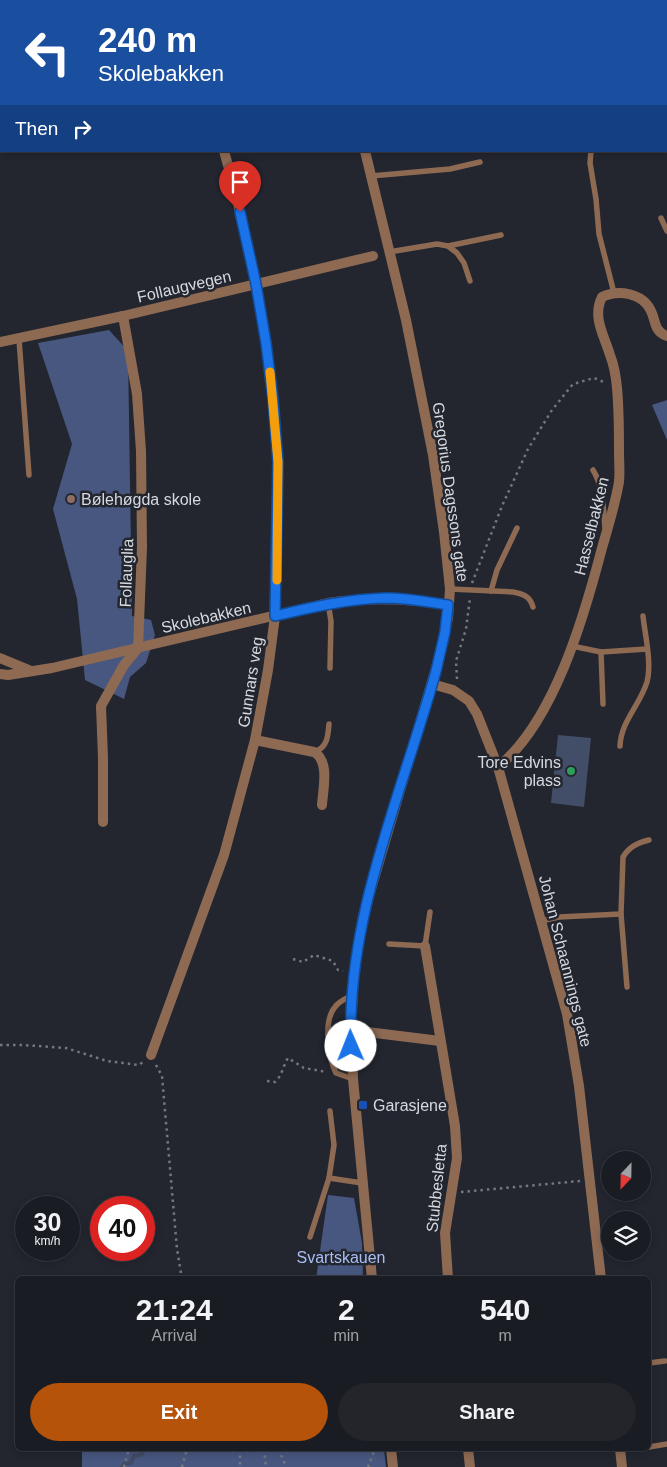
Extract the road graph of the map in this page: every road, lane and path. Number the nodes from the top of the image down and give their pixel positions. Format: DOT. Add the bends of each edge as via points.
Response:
graph roads {
  1 [pos="224,152"];
  2 [pos="365,152"];
  3 [pos="591,152"];
  4 [pos="480,162"];
  5 [pos="371,176"];
  6 [pos="661,218"];
  7 [pos="667,231"];
  8 [pos="501,235"];
  9 [pos="448,246"];
  10 [pos="389,252"];
  11 [pos="373,256"];
  12 [pos="470,282"];
  13 [pos="256,284"];
  14 [pos="614,293"];
  15 [pos="123,316"];
  16 [pos="667,336"];
  17 [pos="19,339"];
  18 [pos="0,342"];
  19 [pos="617,388"];
  20 [pos="593,470"];
  21 [pos="29,475"];
  22 [pos="516,528"];
  23 [pos="605,536"];
  24 [pos="450,589"];
  25 [pos="470,590"];
  26 [pos="491,591"];
  27 [pos="328,603"];
  28 [pos="448,605"];
  29 [pos="533,606"];
  30 [pos="275,616"];
  31 [pos="643,616"];
  32 [pos="572,646"];
  33 [pos="138,648"];
  34 [pos="646,649"];
  35 [pos="601,652"];
  36 [pos="0,658"];
  37 [pos="330,668"];
  38 [pos="30,670"];
  39 [pos="0,674"];
  40 [pos="457,679"];
  41 [pos="432,684"];
  42 [pos="603,704"];
  43 [pos="329,724"];
  44 [pos="255,740"];
  45 [pos="620,746"];
  46 [pos="314,752"];
  47 [pos="498,767"];
  48 [pos="322,805"];
  49 [pos="103,822"];
  50 [pos="649,840"];
  51 [pos="430,912"];
  52 [pos="620,914"];
  53 [pos="542,921"];
  54 [pos="389,944"];
  55 [pos="425,946"];
  56 [pos="293,959"];
  57 [pos="354,972"];
  58 [pos="627,987"];
  59 [pos="351,996"];
  60 [pos="351,1030"];
  61 [pos="440,1041"];
  62 [pos="0,1046"];
  63 [pos="151,1056"];
  64 [pos="317,1072"];
  65 [pos="352,1079"];
  66 [pos="267,1081"];
  67 [pos="330,1111"];
  68 [pos="330,1178"];
  69 [pos="591,1180"];
  70 [pos="362,1183"];
  71 [pos="452,1193"];
  72 [pos="310,1237"];
  73 [pos="182,1276"];
  74 [pos="372,1276"];
  75 [pos="448,1276"];
  76 [pos="601,1276"];
  77 [pos="665,1361"];
  78 [pos="651,1363"];
  79 [pos="667,1444"];
  80 [pos="651,1446"];
  81 [pos="128,1451"];
  82 [pos="186,1451"];
  83 [pos="240,1451"];
  84 [pos="264,1451"];
  85 [pos="280,1451"];
  86 [pos="374,1451"];
  87 [pos="391,1451"];
  88 [pos="468,1451"];
  89 [pos="620,1451"];
  90 [pos="124,1467"];
  91 [pos="182,1467"];
  92 [pos="240,1467"];
  93 [pos="266,1467"];
  94 [pos="286,1467"];
  95 [pos="368,1467"];
  96 [pos="393,1467"];
  97 [pos="470,1467"];
  98 [pos="622,1467"];
  1 -- 13 [label="street, Gunnars veg"];
  2 -- 5 [label="street, Gregorius Dagssons gate"];
  3 -- 14 [label="lane" via="599,234"];
  4 -- 5 [label="lane" via="450,169"];
  5 -- 10 [label="street, Gregorius Dagssons gate"];
  6 -- 7 [label="lane"];
  8 -- 9 [label="lane"];
  9 -- 10 [label="lane" via="437,244"];
  9 -- 12 [label="lane" via="464,263"];
  10 -- 24 [label="street, Gregorius Dagssons gate" via="412,346 433,455"];
  11 -- 13 [label="street, Follaugvegen"];
  13 -- 15 [label="street, Follaugvegen"];
  13 -- 30 [label="street, Gunnars veg" via="273,399 278,462"];
  14 -- 16 [label="street" via="625,293 643,301 651,310 655,326"];
  14 -- 19 [label="street, Hasselbakken" via="602,297 598,321 611,356"];
  15 -- 17 [label="street, Follaugvegen"];
  15 -- 33 [label="street, Follauglia" via="137,394 141,451"];
  17 -- 18 [label="street, Follaugvegen"];
  17 -- 21 [label="lane"];
  19 -- 23 [label="street, Hasselbakken" via="619,481"];
  19 -- 25 [label="path" via="594,378 573,384 552,410 528,449 498,515"];
  20 -- 23 [label="lane" via="602,492"];
  22 -- 26 [label="lane" via="496,570"];
  23 -- 32 [label="street, Hasselbakken"];
  24 -- 25 [label="lane"];
  24 -- 28 [label="street, Gregorius Dagssons gate"];
  25 -- 26 [label="lane"];
  25 -- 40 [label="path" via="466,629 456,661"];
  26 -- 29 [label="lane" via="523,594"];
  27 -- 28 [label="street, Skolebakken" via="388,598"];
  27 -- 30 [label="street, Skolebakken"];
  27 -- 37 [label="lane"];
  28 -- 41 [label="street, Gregorius Dagssons gate"];
  30 -- 33 [label="street, Skolebakken"];
  30 -- 44 [label="street, Gunnars veg"];
  31 -- 34 [label="lane"];
  32 -- 35 [label="lane"];
  32 -- 47 [label="street, Hasselbakken" via="532,729 511,757"];
  33 -- 38 [label="street, Skolebakken"];
  33 -- 49 [label="street" via="124,665 101,706"];
  34 -- 35 [label="lane"];
  34 -- 45 [label="lane" via="647,680 622,730"];
  35 -- 42 [label="lane"];
  36 -- 38 [label="street, Skolebakken"];
  38 -- 39 [label="street, Skolebakken"];
  41 -- 47 [label="street, Johan Schaannings gate" via="462,694 469,701"];
  41 -- 57 [label="street, Gregorius Dagssons gate" via="363,916"];
  43 -- 46 [label="lane" via="325,745"];
  44 -- 46 [label="street"];
  44 -- 63 [label="street, Gunnars veg" via="224,855"];
  46 -- 48 [label="street" via="322,758 324,765"];
  47 -- 53 [label="street, Johan Schaannings gate"];
  50 -- 52 [label="lane" via="638,843 623,857"];
  51 -- 55 [label="lane"];
  52 -- 53 [label="lane"];
  52 -- 58 [label="lane"];
  53 -- 69 [label="street, Johan Schaannings gate" via="574,1050"];
  54 -- 55 [label="lane"];
  55 -- 61 [label="street, Stubbesletta"];
  56 -- 57 [label="path" via="303,962 314,955 333,961 338,970"];
  57 -- 59 [label="street, Gregorius Dagssons gate"];
  59 -- 60 [label="street, Gregorius Dagssons gate"];
  59 -- 65 [label="lane" via="333,1008 328,1043 336,1073"];
  60 -- 61 [label="street"];
  60 -- 65 [label="street, Gregorius Dagssons gate"];
  61 -- 71 [label="street, Stubbesletta" via="455,1126 457,1158"];
  62 -- 63 [label="path" via="66,1048 107,1061 139,1065"];
  63 -- 73 [label="path" via="162,1076"];
  64 -- 66 [label="path" via="288,1058 280,1078 275,1082"];
  65 -- 70 [label="street, Gregorius Dagssons gate"];
  67 -- 68 [label="lane" via="334,1145"];
  68 -- 70 [label="lane"];
  68 -- 72 [label="lane"];
  69 -- 71 [label="path"];
  69 -- 76 [label="street, Johan Schaannings gate"];
  70 -- 74 [label="street, Gregorius Dagssons gate"];
  71 -- 75 [label="street, Stubbesletta" via="445,1233"];
  77 -- 78 [label="lane"];
  79 -- 80 [label="lane"];
  81 -- 90 [label="path"];
  82 -- 91 [label="path"];
  83 -- 92 [label="path"];
  84 -- 93 [label="path"];
  85 -- 94 [label="path"];
  86 -- 95 [label="path"];
  87 -- 96 [label="street"];
  88 -- 97 [label="street"];
  89 -- 98 [label="street"];
}
